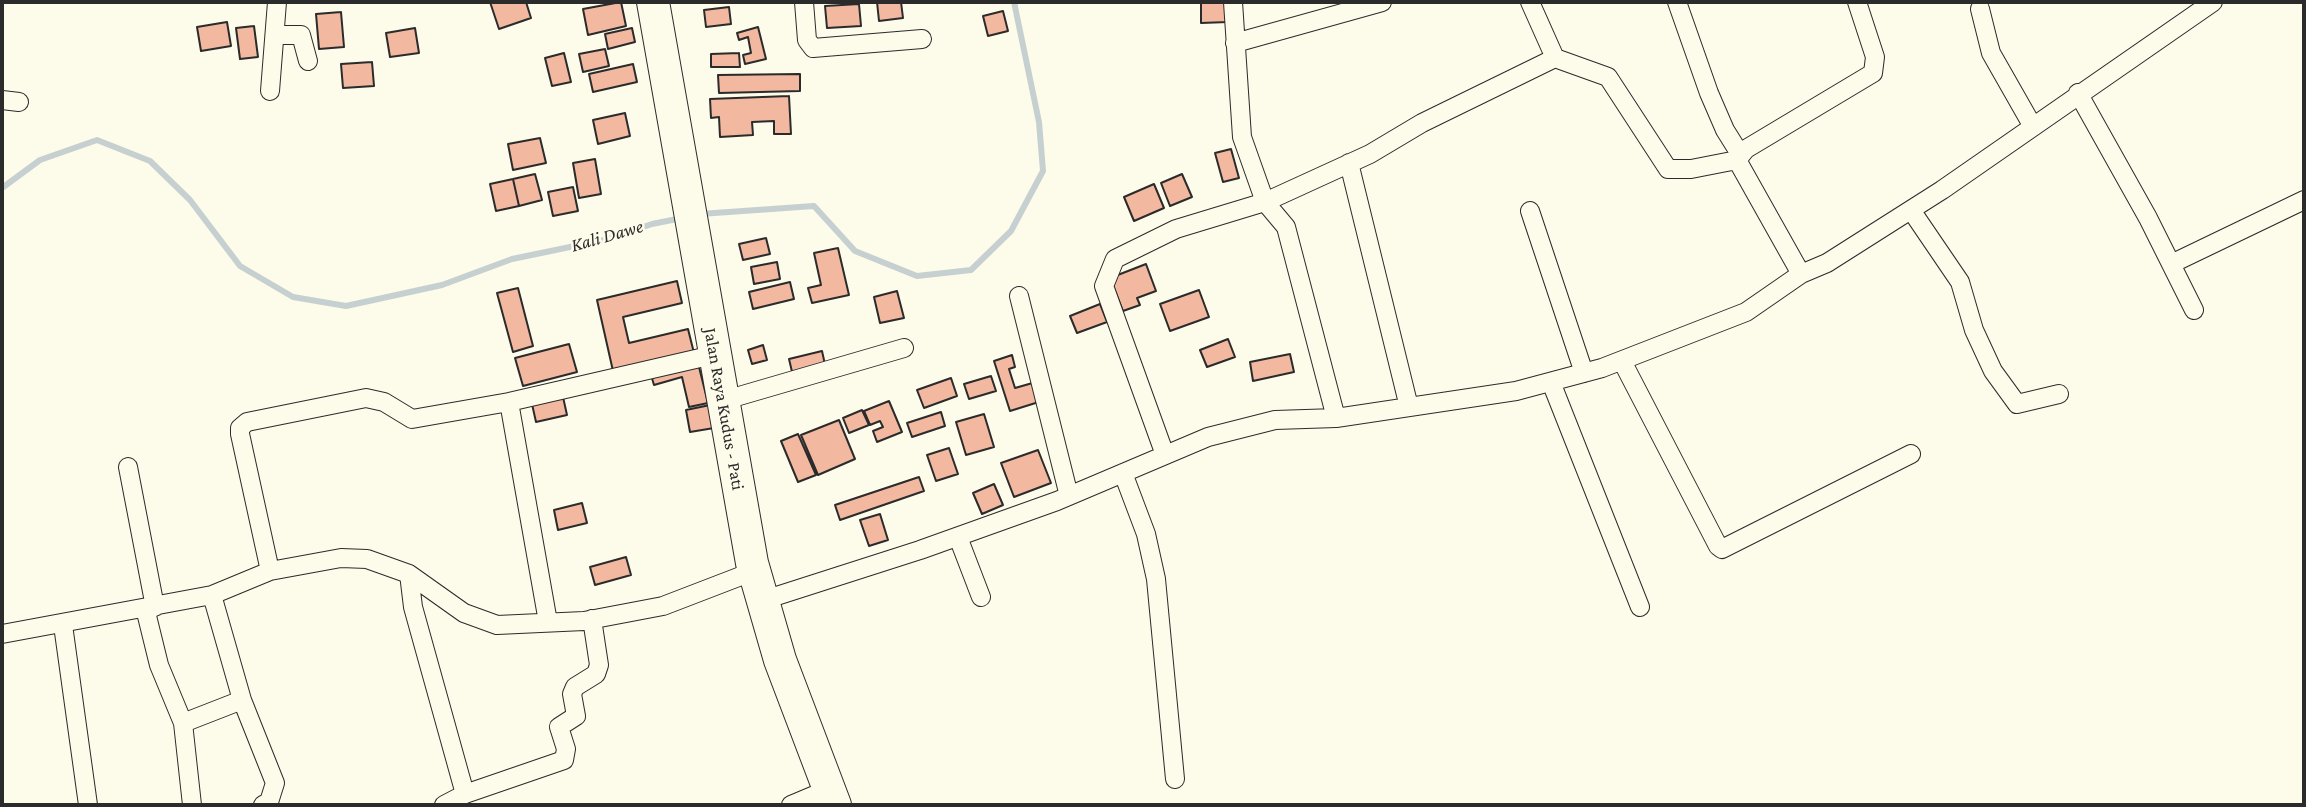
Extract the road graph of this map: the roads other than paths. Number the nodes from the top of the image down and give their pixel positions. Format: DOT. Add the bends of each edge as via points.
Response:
graph roads {
  1 [pos="276,2"];
  2 [pos="653,2"];
  3 [pos="804,2"];
  4 [pos="1233,2"];
  5 [pos="1382,2"];
  6 [pos="1530,2"];
  7 [pos="1677,2"];
  8 [pos="1857,2"];
  9 [pos="2213,2"];
  10 [pos="1980,9"];
  11 [pos="276,35"];
  12 [pos="922,39"];
  13 [pos="1236,43"];
  14 [pos="1555,58"];
  15 [pos="308,61"];
  16 [pos="270,91"];
  17 [pos="2078,93"];
  18 [pos="2032,125"];
  19 [pos="1739,157"];
  20 [pos="1349,163"];
  21 [pos="2304,201"];
  22 [pos="1265,202"];
  23 [pos="1911,209"];
  24 [pos="1530,211"];
  25 [pos="2171,264"];
  26 [pos="1801,274"];
  27 [pos="1019,296"];
  28 [pos="2194,310"];
  29 [pos="904,348"];
  30 [pos="713,355"];
  31 [pos="1622,361"];
  32 [pos="1584,373"];
  33 [pos="1551,382"];
  34 [pos="2060,394"];
  35 [pos="722,401"];
  36 [pos="509,402"];
  37 [pos="1409,407"];
  38 [pos="1336,418"];
  39 [pos="1911,454"];
  40 [pos="1165,455"];
  41 [pos="128,467"];
  42 [pos="1123,473"];
  43 [pos="1069,496"];
  44 [pos="958,537"];
  45 [pos="270,571"];
  46 [pos="754,571"];
  47 [pos="409,574"];
  48 [pos="212,595"];
  49 [pos="981,597"];
  50 [pos="764,600"];
  51 [pos="1640,607"];
  52 [pos="150,608"];
  53 [pos="592,619"];
  54 [pos="548,622"];
  55 [pos="63,625"];
  56 [pos="2,635"];
  57 [pos="242,700"];
  58 [pos="183,723"];
  59 [pos="1175,779"];
  60 [pos="465,794"];
  61 [pos="832,797"];
  62 [pos="89,805"];
  63 [pos="192,805"];
  64 [pos="263,805"];
  65 [pos="444,805"];
  66 [pos="791,805"];
  1 -- 11 [label="street"];
  2 -- 30 [label="highway, Jalan Raya Kudus - Pati"];
  3 -- 12 [label="street" via="807,40 813,48"];
  4 -- 13 [label="street"];
  5 -- 13 [label="street"];
  6 -- 14 [label="street"];
  7 -- 19 [label="street" via="1709,93"];
  8 -- 19 [label="street" via="1875,57 1872,73"];
  9 -- 17 [label="street"];
  10 -- 18 [label="street" via="1992,53"];
  11 -- 15 [label="street" via="301,35"];
  11 -- 16 [label="street"];
  13 -- 22 [label="street" via="1242,137"];
  14 -- 19 [label="street" via="1608,77 1668,169"];
  14 -- 20 [label="street"];
  17 -- 18 [label="street"];
  17 -- 25 [label="street"];
  18 -- 23 [label="street"];
  19 -- 26 [label="street"];
  20 -- 22 [label="street"];
  20 -- 37 [label="street"];
  21 -- 25 [label="street"];
  22 -- 38 [label="street" via="1286,227"];
  22 -- 40 [label="street" via="1176,229 1115,259 1107,273 1104,286"];
  23 -- 26 [label="street"];
  23 -- 34 [label="street" via="1960,282 1974,330 1993,371 2017,404"];
  24 -- 32 [label="street"];
  25 -- 28 [label="street"];
  26 -- 31 [label="street" via="1746,312"];
  27 -- 43 [label="street"];
  29 -- 35 [label="street"];
  30 -- 35 [label="highway, Jalan Raya Kudus - Pati"];
  30 -- 36 [label="street"];
  31 -- 32 [label="street"];
  31 -- 39 [label="street" via="1722,549"];
  32 -- 33 [label="street"];
  33 -- 37 [label="street"];
  33 -- 51 [label="street"];
  35 -- 46 [label="highway, Jalan Raya Kudus - Pati"];
  36 -- 45 [label="street" via="412,419 384,402 366,398 243,424 240,434"];
  36 -- 54 [label="street"];
  37 -- 38 [label="street"];
  38 -- 40 [label="street" via="1275,420 1208,437"];
  40 -- 42 [label="street"];
  41 -- 52 [label="street"];
  42 -- 43 [label="street"];
  42 -- 59 [label="street" via="1146,534 1156,579"];
  43 -- 44 [label="street"];
  44 -- 49 [label="street"];
  44 -- 50 [label="street"];
  45 -- 47 [label="street" via="341,558 367,559"];
  45 -- 48 [label="street"];
  46 -- 50 [label="highway, Jalan Raya Kudus - Pati"];
  46 -- 53 [label="street" via="682,601"];
  47 -- 54 [label="street" via="482,621 497,625"];
  47 -- 60 [label="street" via="413,607"];
  48 -- 52 [label="street"];
  48 -- 57 [label="street"];
  50 -- 61 [label="highway, Jalan Raya Kudus - Pati" via="780,660"];
  52 -- 55 [label="street"];
  52 -- 58 [label="street" via="163,676"];
  53 -- 54 [label="street"];
  53 -- 60 [label="street" via="599,665 596,674 575,687 576,716 559,727 566,749 564,760"];
  55 -- 56 [label="street"];
  55 -- 62 [label="street"];
  57 -- 58 [label="street"];
  57 -- 64 [label="street" via="275,783 269,802"];
  58 -- 63 [label="street"];
  60 -- 65 [label="street"];
  61 -- 66 [label="street"];
}
